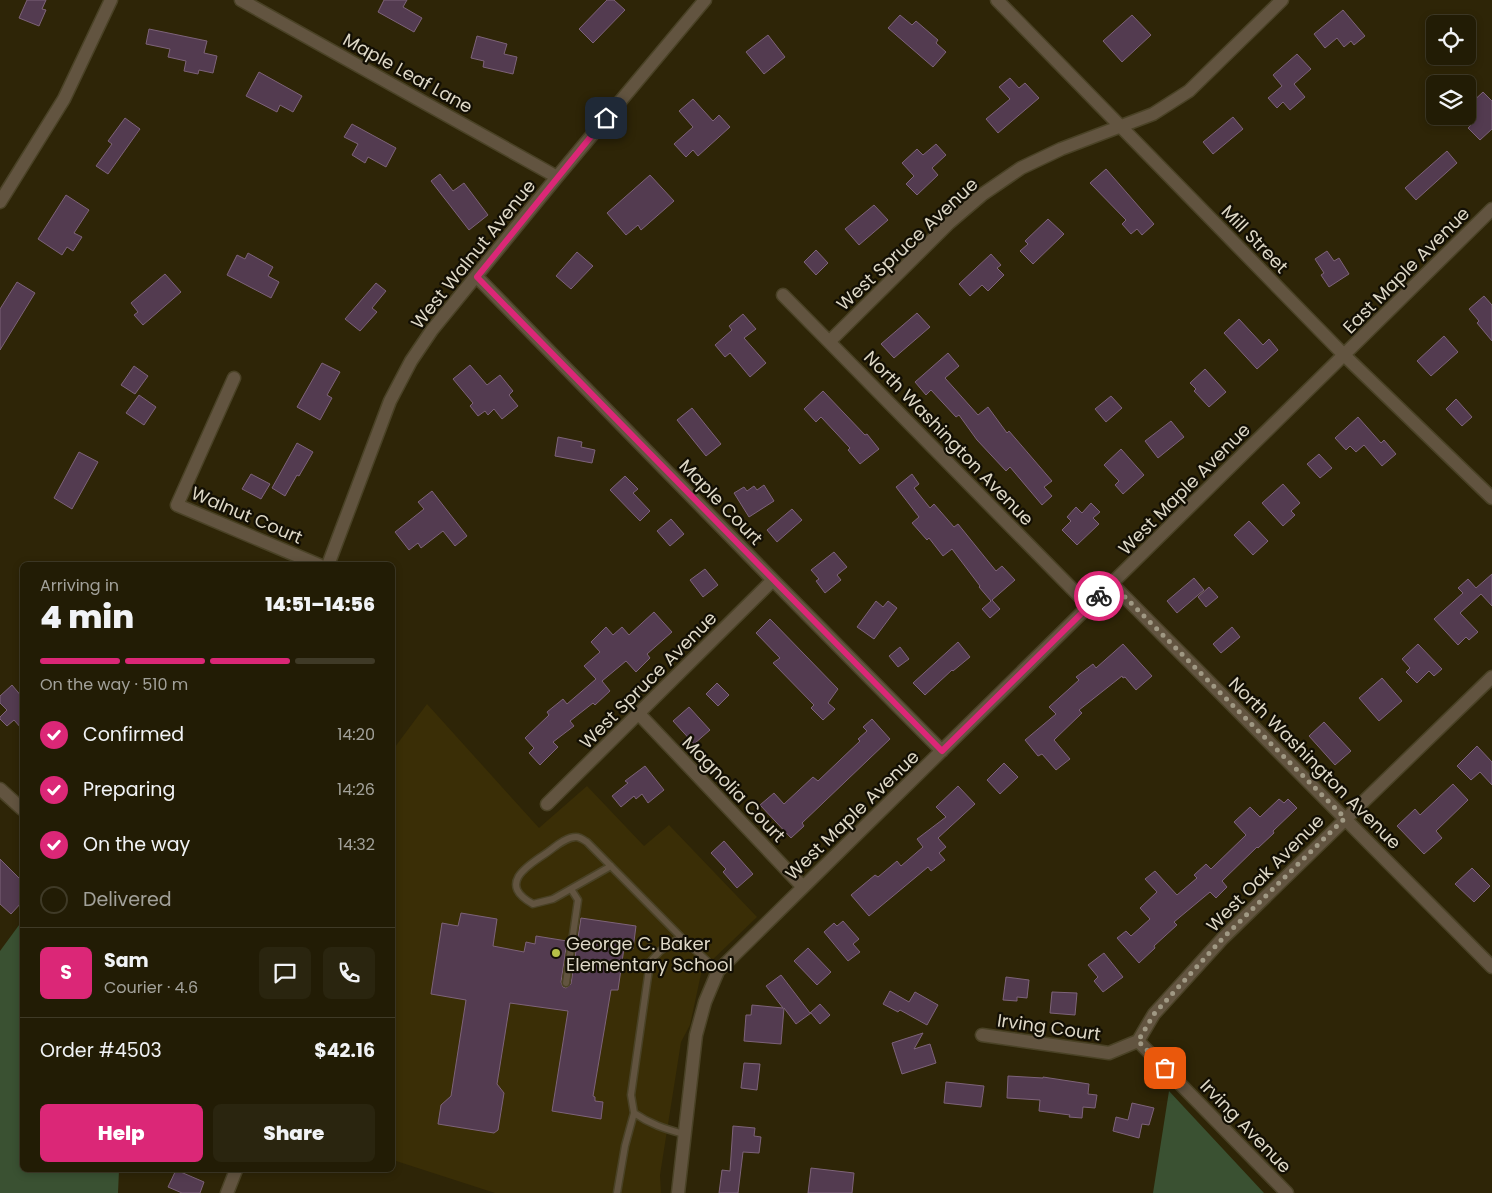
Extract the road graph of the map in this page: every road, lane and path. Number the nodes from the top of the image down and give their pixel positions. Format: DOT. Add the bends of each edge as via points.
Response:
graph roads {
  1 [pos="111,0"];
  2 [pos="241,0"];
  3 [pos="705,0"];
  4 [pos="997,0"];
  5 [pos="1282,0"];
  6 [pos="1120,126"];
  7 [pos="557,177"];
  8 [pos="0,202"];
  9 [pos="1492,209"];
  10 [pos="477,277"];
  11 [pos="783,295"];
  12 [pos="830,341"];
  13 [pos="1344,355"];
  14 [pos="234,378"];
  15 [pos="1492,498"];
  16 [pos="312,562"];
  17 [pos="329,562"];
  18 [pos="773,580"];
  19 [pos="1112,584"];
  20 [pos="1089,606"];
  21 [pos="1492,677"];
  22 [pos="638,714"];
  23 [pos="942,751"];
  24 [pos="0,789"];
  25 [pos="547,804"];
  26 [pos="20,807"];
  27 [pos="1345,818"];
  28 [pos="611,866"];
  29 [pos="803,887"];
  30 [pos="570,889"];
  31 [pos="681,937"];
  32 [pos="1492,968"];
  33 [pos="718,971"];
  34 [pos="566,983"];
  35 [pos="982,1035"];
  36 [pos="1138,1041"];
  37 [pos="634,1113"];
  38 [pos="684,1134"];
  39 [pos="235,1172"];
  40 [pos="227,1193"];
  41 [pos="617,1193"];
  42 [pos="678,1193"];
  43 [pos="1287,1193"];
  1 -- 8 [label="street" via="64,99"];
  2 -- 7 [label="street, Maple Leaf Lane"];
  3 -- 7 [label="street, West Walnut Avenue"];
  4 -- 6 [label="street, Mill Street"];
  5 -- 6 [label="street, West Spruce Avenue" via="1189,91 1153,114"];
  6 -- 12 [label="street, West Spruce Avenue" via="1021,168 983,194 949,223"];
  6 -- 13 [label="street, Mill Street"];
  7 -- 10 [label="street, West Walnut Avenue"];
  9 -- 13 [label="street, East Maple Avenue"];
  10 -- 17 [label="street, West Walnut Avenue" via="432,330 390,401"];
  10 -- 18 [label="street, Maple Court"];
  11 -- 12 [label="street, North Washington Avenue"];
  12 -- 20 [label="street, North Washington Avenue"];
  13 -- 15 [label="street, Mill Street"];
  13 -- 19 [label="street, West Maple Avenue"];
  14 -- 16 [label="street, Walnut Court" via="177,505"];
  18 -- 22 [label="street, West Spruce Avenue"];
  18 -- 23 [label="street, Maple Court"];
  19 -- 20 [label="street, West Maple Avenue"];
  19 -- 27 [label="street, North Washington Avenue"];
  20 -- 23 [label="street, West Maple Avenue"];
  21 -- 27 [label="street, West Oak Avenue"];
  22 -- 25 [label="street, West Spruce Avenue"];
  22 -- 29 [label="street, Magnolia Court"];
  23 -- 29 [label="street, West Maple Avenue"];
  24 -- 26 [label="street"];
  27 -- 32 [label="street, North Washington Avenue"];
  27 -- 36 [label="street, West Oak Avenue" via="1223,938 1154,1014"];
  28 -- 30 [label="lane"];
  28 -- 30 [label="lane" via="587,842 577,837 567,839 524,868 517,878 517,889 522,898 533,904 553,899"];
  28 -- 31 [label="lane"];
  29 -- 33 [label="street, West Maple Avenue"];
  30 -- 34 [label="lane" via="578,900"];
  31 -- 33 [label="lane"];
  31 -- 37 [label="lane" via="650,962 631,1096"];
  33 -- 38 [label="street, West Maple Avenue" via="696,1035"];
  35 -- 36 [label="street, Irving Court" via="1109,1053"];
  36 -- 43 [label="street, Irving Avenue"];
  37 -- 38 [label="lane" via="649,1123"];
  37 -- 41 [label="lane"];
  38 -- 42 [label="street, West Maple Avenue"];
  39 -- 40 [label="street"];
}
